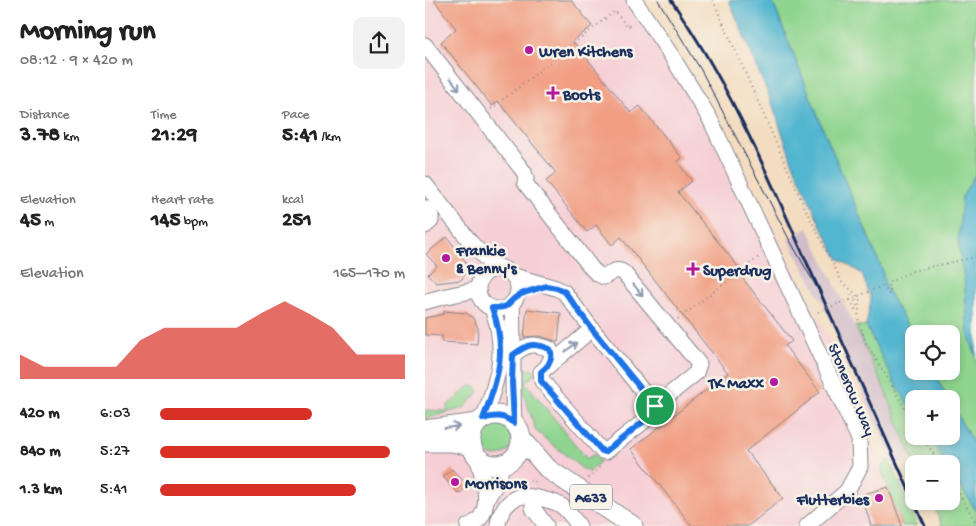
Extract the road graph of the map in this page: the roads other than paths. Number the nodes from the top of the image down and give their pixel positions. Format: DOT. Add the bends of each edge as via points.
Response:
graph roads {
  1 [pos="633,0"];
  2 [pos="425,46"];
  3 [pos="425,184"];
  4 [pos="425,208"];
  5 [pos="425,226"];
  6 [pos="472,244"];
  7 [pos="509,273"];
  8 [pos="481,282"];
  9 [pos="546,286"];
  10 [pos="456,295"];
  11 [pos="514,300"];
  12 [pos="425,302"];
  13 [pos="488,306"];
  14 [pos="592,329"];
  15 [pos="513,355"];
  16 [pos="547,367"];
  17 [pos="652,402"];
  18 [pos="481,421"];
  19 [pos="425,430"];
  20 [pos="517,430"];
  21 [pos="425,442"];
  22 [pos="475,451"];
  23 [pos="507,463"];
  24 [pos="548,469"];
  25 [pos="538,498"];
  26 [pos="486,500"];
  27 [pos="474,525"];
  28 [pos="498,526"];
  29 [pos="546,526"];
  30 [pos="579,526"];
  31 [pos="633,526"];
  32 [pos="807,526"];
  1 -- 32 [label="lane, Stonerow Way" via="710,119 859,439 860,467 847,491"];
  2 -- 17 [label="lane, one-way" via="524,172 525,183 593,270 601,276 620,270 699,364 696,373"];
  3 -- 6 [label="lane"];
  4 -- 5 [label="lane" via="431,216 431,221"];
  6 -- 7 [label="lane" via="490,263"];
  6 -- 8 [label="lane"];
  7 -- 8 [label="lane" via="491,270"];
  7 -- 9 [label="lane"];
  7 -- 11 [label="lane" via="518,286"];
  8 -- 10 [label="lane"];
  8 -- 13 [label="lane" via="480,298"];
  9 -- 11 [label="lane" via="528,291"];
  9 -- 14 [label="lane" via="565,292"];
  10 -- 12 [label="lane"];
  10 -- 13 [label="lane"];
  11 -- 13 [label="lane" via="503,308"];
  11 -- 15 [label="lane"];
  13 -- 18 [label="lane" via="499,328 501,349 496,384"];
  16 -- 14 [label="lane, one-way"];
  14 -- 17 [label="lane"];
  15 -- 16 [label="lane" via="528,345 550,349 552,356"];
  15 -- 20 [label="lane"];
  16 -- 17 [label="lane" via="541,372 541,381 602,451 605,452 653,414"];
  19 -- 18 [label="main road, one-way"];
  18 -- 20 [label="main road" via="499,416 507,418"];
  18 -- 22 [label="main road" via="472,438"];
  20 -- 23 [label="main road" via="520,447"];
  20 -- 24 [label="main road, A633"];
  21 -- 22 [label="main road, A633" via="451,442"];
  22 -- 23 [label="main road, A633" via="489,464"];
  22 -- 26 [label="lane"];
  23 -- 24 [label="main road, A633"];
  23 -- 26 [label="lane"];
  24 -- 31 [label="main road, A633"];
  25 -- 28 [label="lane" via="521,496 506,505"];
  25 -- 29 [label="lane" via="533,508"];
  25 -- 30 [label="lane" via="564,506"];
  26 -- 27 [label="lane" via="483,514"];
}
